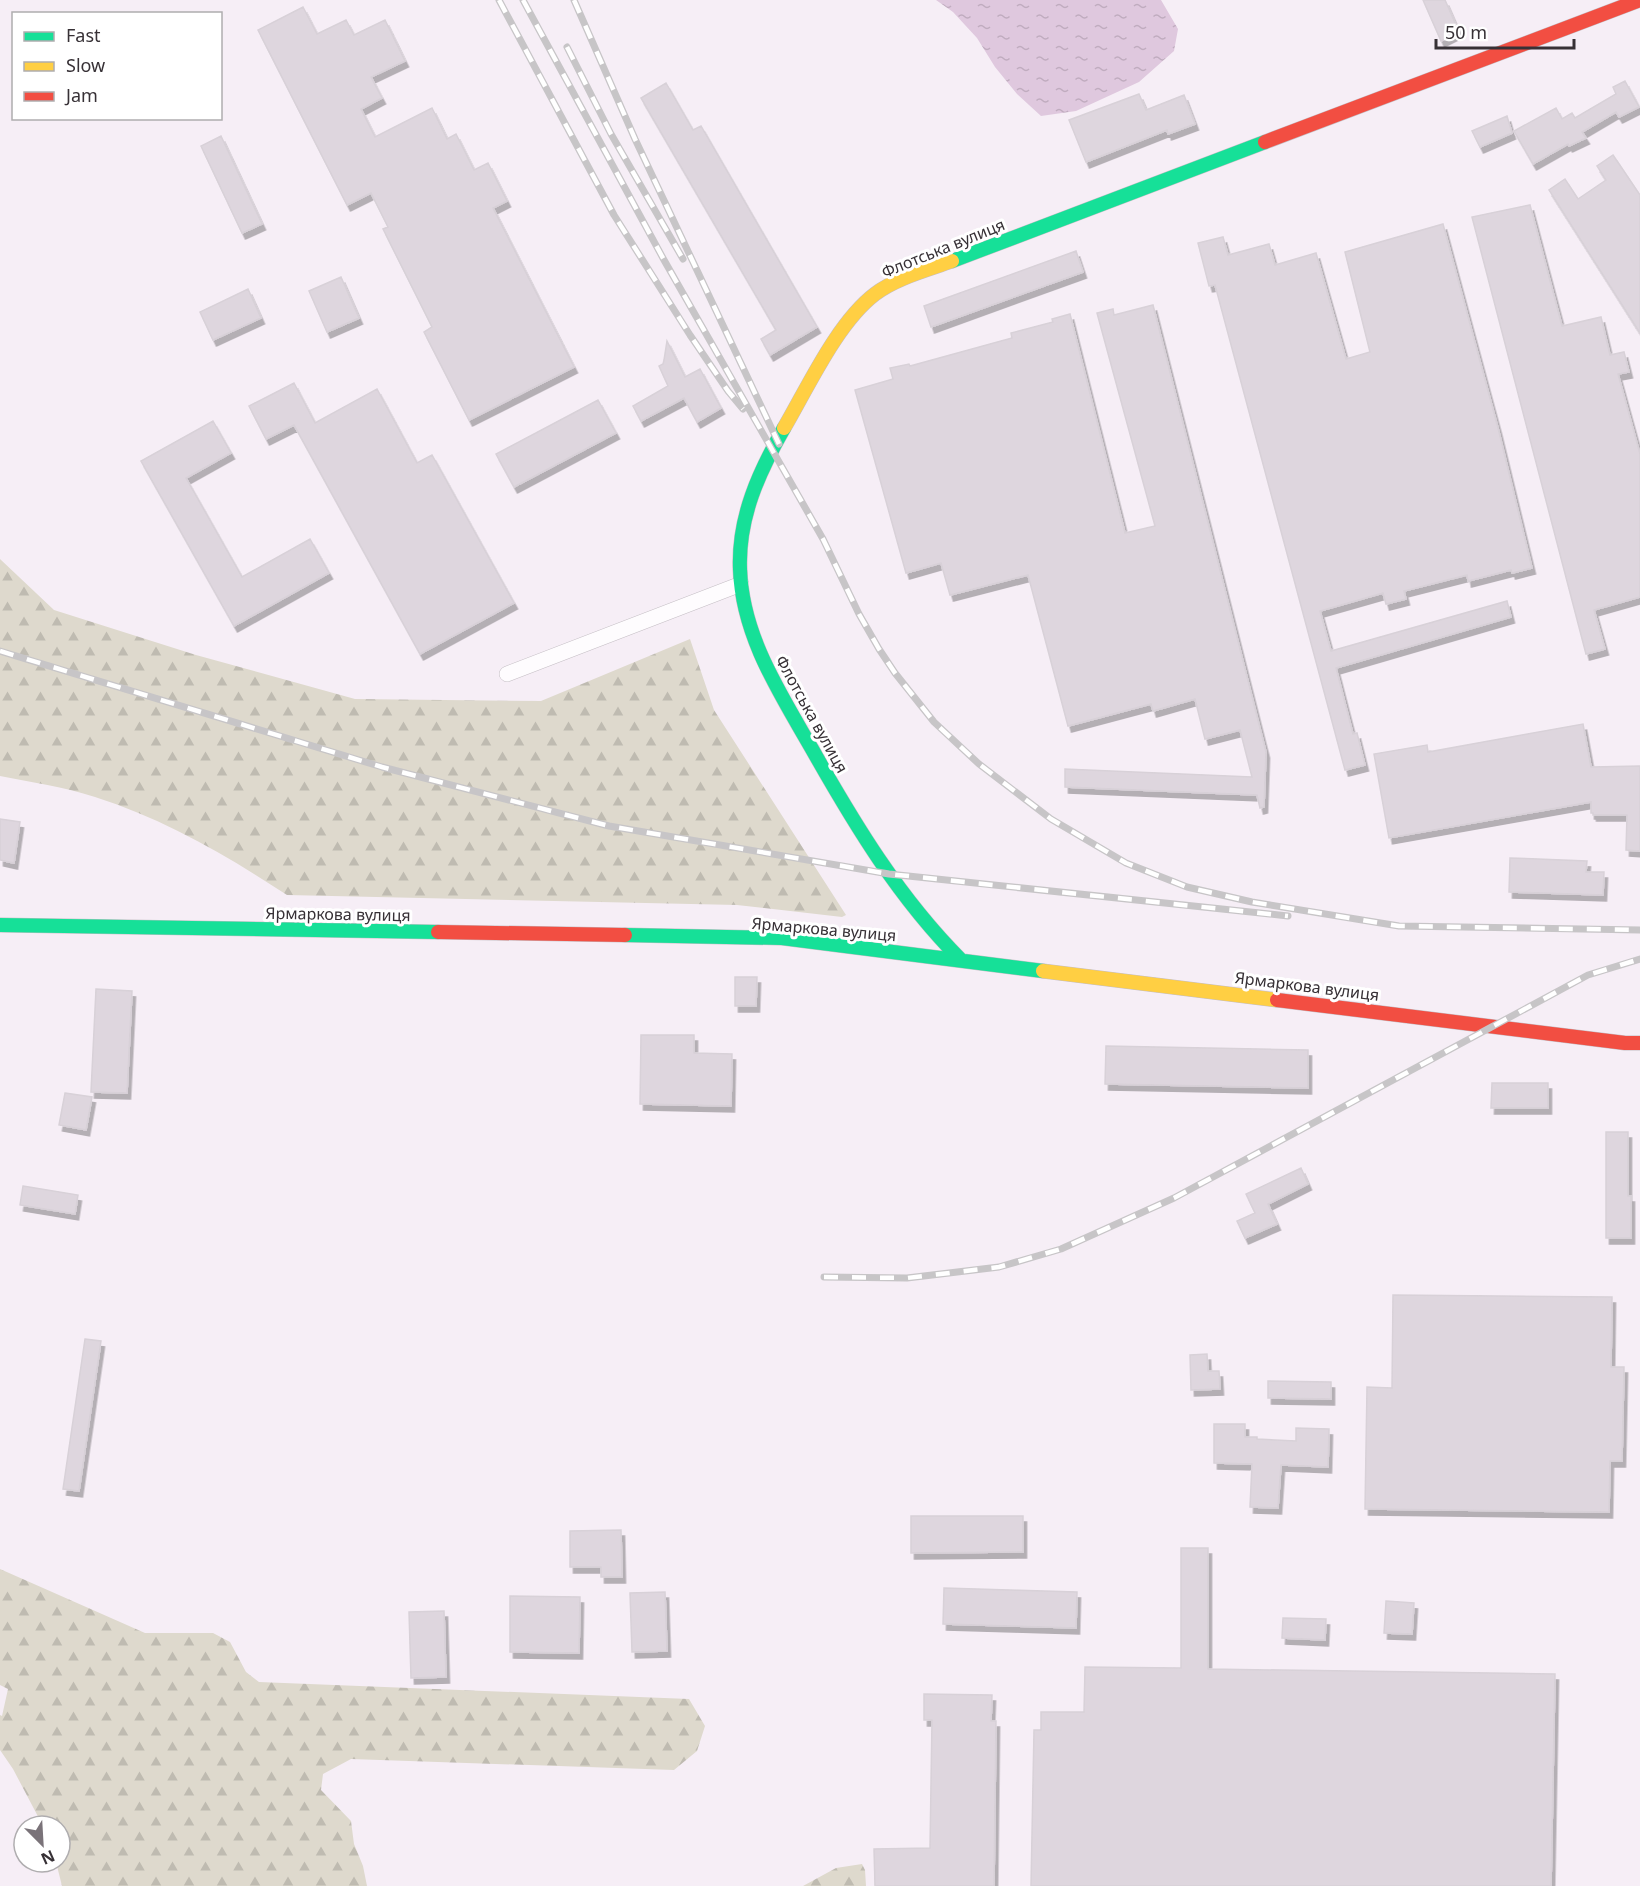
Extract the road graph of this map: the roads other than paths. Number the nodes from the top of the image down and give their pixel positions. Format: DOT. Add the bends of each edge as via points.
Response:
graph roads {
  1 [pos="1640,0"];
  2 [pos="741,584"];
  3 [pos="507,674"];
  4 [pos="0,925"];
  5 [pos="961,960"];
  6 [pos="1640,1043"];
  1 -- 2 [label="street, Флотська вулиця" via="899,281 877,293 855,314 835,342 760,470 747,503 741,540"];
  2 -- 3 [label="street"];
  2 -- 5 [label="street, Флотська вулиця" via="758,649 852,819 929,929"];
  4 -- 5 [label="street, Ярмаркова вулиця" via="782,939"];
  5 -- 6 [label="street, Ярмаркова вулиця"];
}
